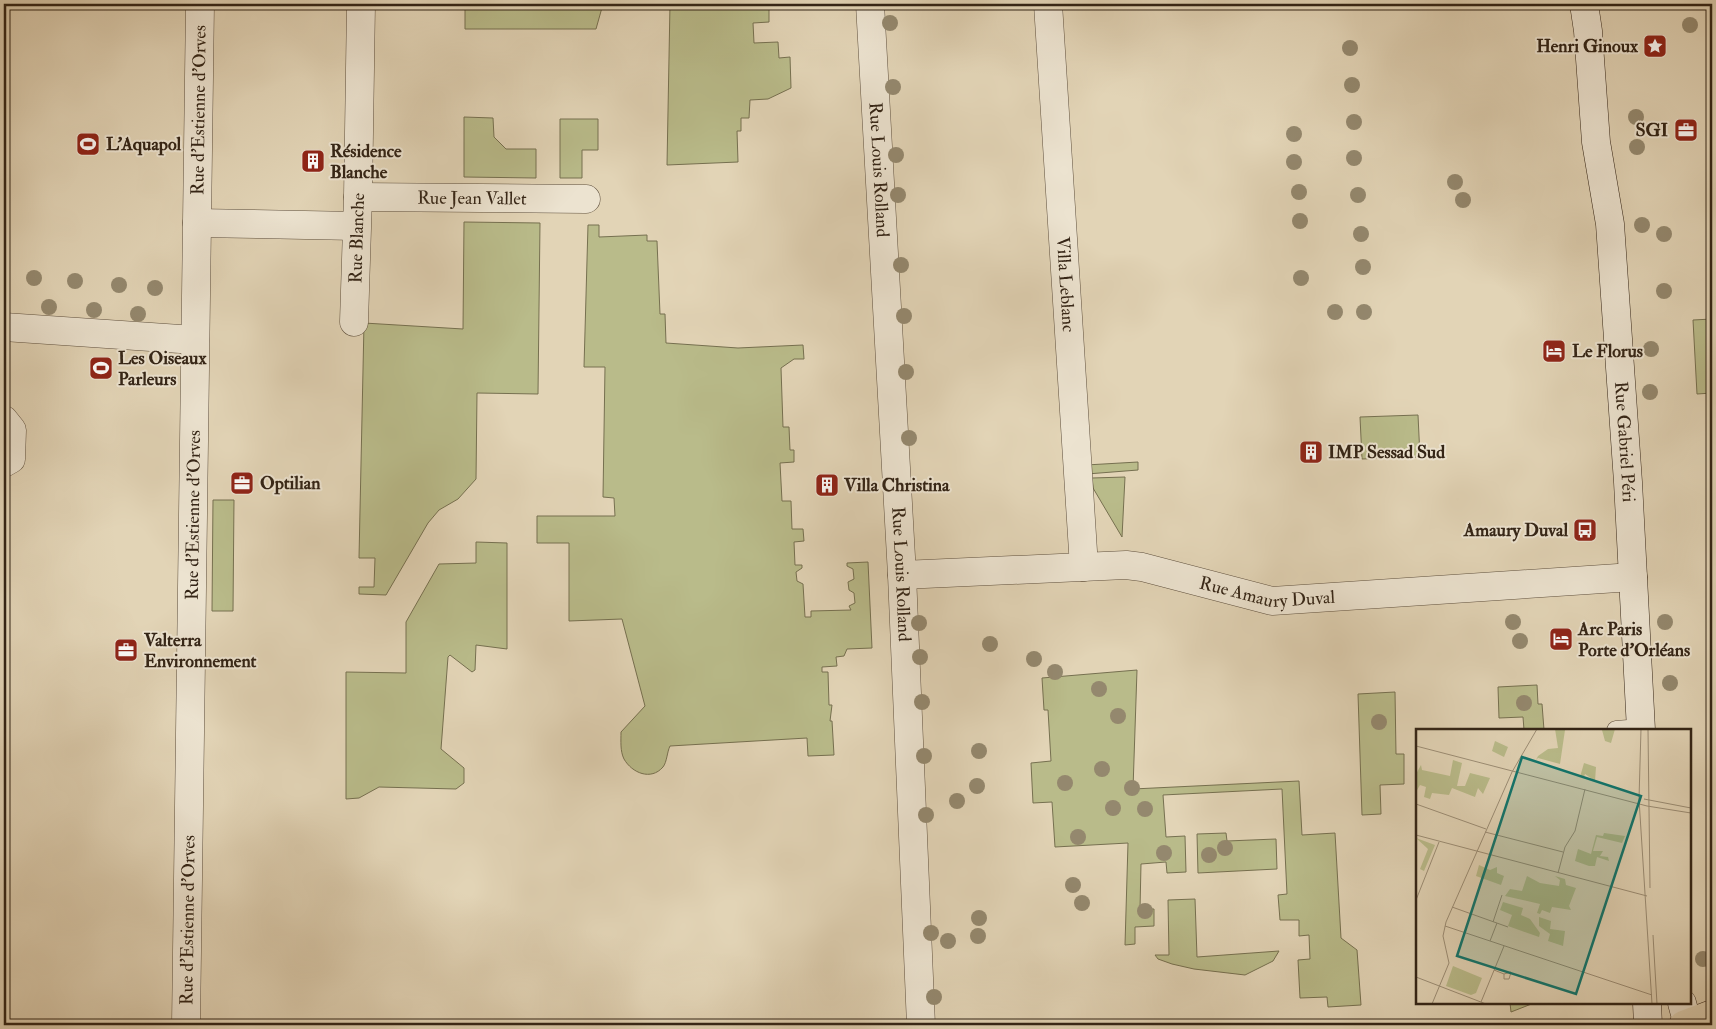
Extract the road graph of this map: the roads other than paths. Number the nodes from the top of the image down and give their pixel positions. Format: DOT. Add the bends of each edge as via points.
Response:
graph roads {
  1 [pos="200,4"];
  2 [pos="361,4"];
  3 [pos="870,4"];
  4 [pos="1048,4"];
  5 [pos="1584,4"];
  6 [pos="358,197"];
  7 [pos="586,199"];
  8 [pos="197,223"];
  9 [pos="356,226"];
  10 [pos="354,322"];
  11 [pos="4,327"];
  12 [pos="195,340"];
  13 [pos="4,420"];
  14 [pos="4,463"];
  15 [pos="1084,567"];
  16 [pos="902,575"];
  17 [pos="1633,577"];
  18 [pos="1633,729"];
  19 [pos="1647,1004"];
  20 [pos="186,1025"];
  21 [pos="921,1025"];
  22 [pos="1648,1025"];
  1 -- 8 [label="street, Rue d'Estienne d'Orves"];
  2 -- 6 [label="street, Rue Blanche"];
  3 -- 16 [label="street, Rue Louis Rolland"];
  4 -- 15 [label="street, Villa Leblanc"];
  5 -- 17 [label="street, Rue Gabriel Péri" via="1596,142 1610,224"];
  6 -- 7 [label="street, Rue Jean Vallet"];
  6 -- 9 [label="street, Rue Blanche"];
  8 -- 9 [label="street"];
  8 -- 12 [label="street, Rue d'Estienne d'Orves"];
  9 -- 10 [label="street, Rue Blanche"];
  11 -- 12 [label="street"];
  12 -- 20 [label="street, Rue d'Estienne d'Orves"];
  13 -- 14 [label="street" via="12,430 11,458"];
  15 -- 16 [label="street, Rue Amaury Duval"];
  15 -- 17 [label="street, Rue Amaury Duval" via="1142,566 1272,601"];
  16 -- 21 [label="street, Rue Louis Rolland"];
  17 -- 18 [label="street, Rue Gabriel Péri"];
  19 -- 22 [label="street"];
}
